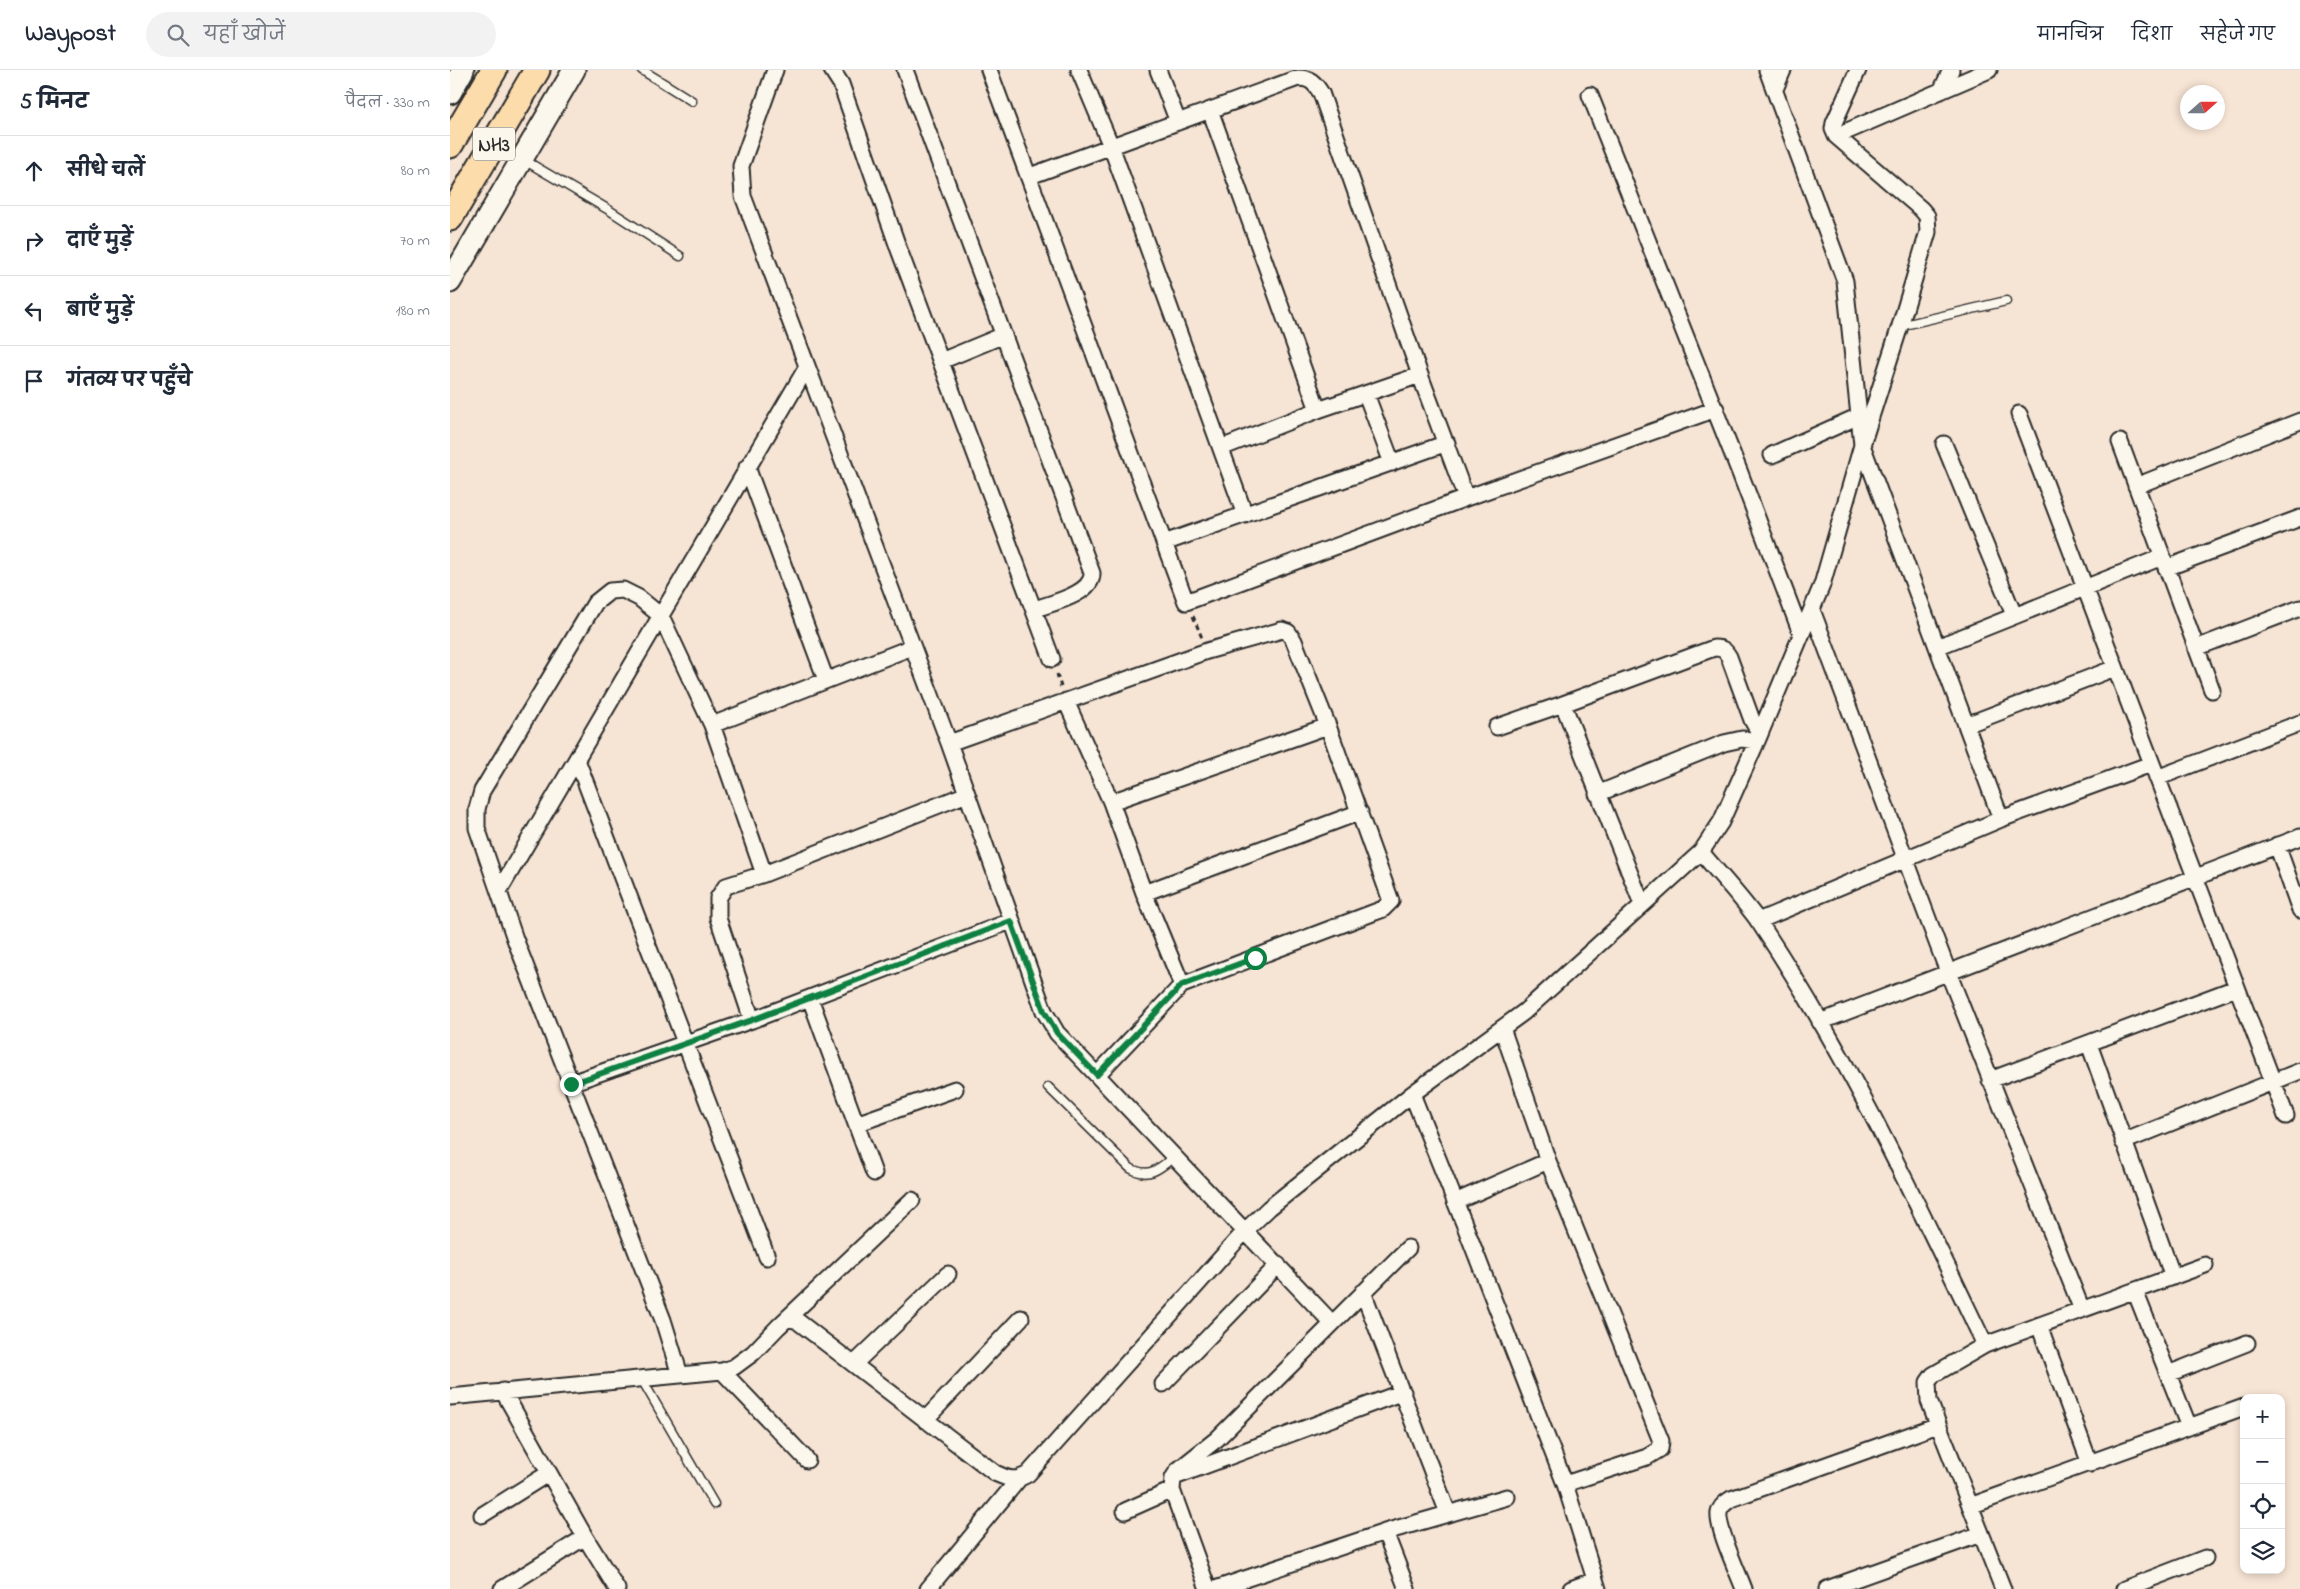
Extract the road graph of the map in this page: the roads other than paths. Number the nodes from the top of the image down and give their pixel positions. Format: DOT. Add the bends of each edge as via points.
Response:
graph roads {
  1 [pos="463,70"];
  2 [pos="494,70"];
  3 [pos="537,70"];
  4 [pos="574,70"];
  5 [pos="642,70"];
  6 [pos="775,70"];
  7 [pos="832,70"];
  8 [pos="905,70"];
  9 [pos="989,70"];
  10 [pos="1079,70"];
  11 [pos="1158,70"];
  12 [pos="1766,70"];
  13 [pos="1783,70"];
  14 [pos="1858,70"];
  15 [pos="1951,70"];
  16 [pos="1989,70"];
  17 [pos="1775,89"];
  18 [pos="1942,91"];
  19 [pos="450,93"];
  20 [pos="1590,95"];
  21 [pos="692,101"];
  22 [pos="1210,110"];
  23 [pos="1178,122"];
  24 [pos="1836,136"];
  25 [pos="450,145"];
  26 [pos="1111,146"];
  27 [pos="522,159"];
  28 [pos="1030,176"];
  29 [pos="450,218"];
  30 [pos="680,256"];
  31 [pos="450,282"];
  32 [pos="2006,300"];
  33 [pos="1900,326"];
  34 [pos="1004,335"];
  35 [pos="941,361"];
  36 [pos="807,367"];
  37 [pos="1420,375"];
  38 [pos="1366,394"];
  39 [pos="1716,409"];
  40 [pos="1318,410"];
  41 [pos="2019,414"];
  42 [pos="1859,416"];
  43 [pos="2300,421"];
  44 [pos="2120,442"];
  45 [pos="1446,443"];
  46 [pos="1944,444"];
  47 [pos="1862,445"];
  48 [pos="1221,448"];
  49 [pos="1772,455"];
  50 [pos="1392,463"];
  51 [pos="747,467"];
  52 [pos="2136,486"];
  53 [pos="1466,498"];
  54 [pos="1245,515"];
  55 [pos="2300,518"];
  56 [pos="1164,544"];
  57 [pos="2164,563"];
  58 [pos="2086,587"];
  59 [pos="2300,608"];
  60 [pos="1035,609"];
  61 [pos="1812,610"];
  62 [pos="2014,615"];
  63 [pos="662,616"];
  64 [pos="1801,633"];
  65 [pos="912,647"];
  66 [pos="1936,647"];
  67 [pos="2196,648"];
  68 [pos="1052,659"];
  69 [pos="2115,668"];
  70 [pos="826,680"];
  71 [pos="2212,690"];
  72 [pos="1066,701"];
  73 [pos="1563,704"];
  74 [pos="2300,723"];
  75 [pos="712,725"];
  76 [pos="1966,725"];
  77 [pos="1328,726"];
  78 [pos="1497,727"];
  79 [pos="1759,737"];
  80 [pos="949,742"];
  81 [pos="577,760"];
  82 [pos="2151,764"];
  83 [pos="2157,778"];
  84 [pos="967,794"];
  85 [pos="1597,794"];
  86 [pos="1111,802"];
  87 [pos="1360,812"];
  88 [pos="2001,819"];
  89 [pos="2300,837"];
  90 [pos="2276,845"];
  91 [pos="1702,852"];
  92 [pos="1906,858"];
  93 [pos="764,874"];
  94 [pos="2195,877"];
  95 [pos="499,891"];
  96 [pos="1144,893"];
  97 [pos="1642,904"];
  98 [pos="2300,910"];
  99 [pos="1011,921"];
  100 [pos="1758,921"];
  101 [pos="1948,972"];
  102 [pos="1182,985"];
  103 [pos="2236,988"];
  104 [pos="810,998"];
  105 [pos="752,1020"];
  106 [pos="1820,1022"];
  107 [pos="1502,1028"];
  108 [pos="686,1044"];
  109 [pos="2089,1044"];
  110 [pos="2300,1071"];
  111 [pos="1097,1075"];
  112 [pos="1990,1080"];
  113 [pos="2274,1082"];
  114 [pos="571,1084"];
  115 [pos="1048,1087"];
  116 [pos="955,1089"];
  117 [pos="1412,1094"];
  118 [pos="2286,1116"];
  119 [pos="856,1124"];
  120 [pos="2123,1142"];
  121 [pos="1174,1156"];
  122 [pos="1548,1161"];
  123 [pos="874,1173"];
  124 [pos="912,1200"];
  125 [pos="1455,1202"];
  126 [pos="1246,1230"];
  127 [pos="1408,1248"];
  128 [pos="766,1257"];
  129 [pos="2205,1264"];
  130 [pos="1278,1265"];
  131 [pos="948,1274"];
  132 [pos="2173,1276"];
  133 [pos="2135,1291"];
  134 [pos="1363,1292"];
  135 [pos="2082,1310"];
  136 [pos="1021,1318"];
  137 [pos="787,1319"];
  138 [pos="1332,1323"];
  139 [pos="2039,1325"];
  140 [pos="2247,1343"];
  141 [pos="1985,1345"];
  142 [pos="854,1364"];
  143 [pos="722,1371"];
  144 [pos="2168,1374"];
  145 [pos="680,1375"];
  146 [pos="641,1378"];
  147 [pos="1163,1384"];
  148 [pos="503,1391"];
  149 [pos="1402,1392"];
  150 [pos="450,1397"];
  151 [pos="2240,1408"];
  152 [pos="925,1420"];
  153 [pos="1938,1425"];
  154 [pos="2189,1427"];
  155 [pos="807,1460"];
  156 [pos="2090,1464"];
  157 [pos="549,1473"];
  158 [pos="1018,1480"];
  159 [pos="1172,1484"];
  160 [pos="1565,1484"];
  161 [pos="1506,1497"];
  162 [pos="714,1504"];
  163 [pos="1970,1506"];
  164 [pos="1125,1512"];
  165 [pos="1448,1513"];
  166 [pos="482,1515"];
  167 [pos="1386,1532"];
  168 [pos="1981,1534"];
  169 [pos="585,1537"];
  170 [pos="2205,1558"];
  171 [pos="1866,1582"];
  172 [pos="1259,1583"];
  173 [pos="1597,1585"];
  174 [pos="502,1589"];
  175 [pos="617,1589"];
  176 [pos="928,1589"];
  177 [pos="1208,1589"];
  178 [pos="1215,1589"];
  179 [pos="1407,1589"];
  180 [pos="1571,1589"];
  181 [pos="1744,1589"];
  182 [pos="1827,1589"];
  183 [pos="2003,1589"];
  184 [pos="2124,1589"];
  1 -- 19 [label="main road"];
  2 -- 25 [label="highway, NH3"];
  3 -- 29 [label="highway, NH3"];
  4 -- 27 [label="main road"];
  5 -- 21 [label="lane"];
  6 -- 36 [label="street" via="741,166 740,179 743,196"];
  7 -- 35 [label="street" via="841,84"];
  8 -- 34 [label="street"];
  9 -- 28 [label="street"];
  10 -- 26 [label="street"];
  11 -- 23 [label="street"];
  12 -- 17 [label="street"];
  13 -- 17 [label="street"];
  14 -- 24 [label="street" via="1834,123"];
  15 -- 18 [label="street"];
  16 -- 18 [label="street"];
  17 -- 42 [label="street" via="1845,281"];
  18 -- 24 [label="street"];
  20 -- 39 [label="street"];
  22 -- 23 [label="street"];
  22 -- 37 [label="street" via="1298,78 1314,82 1321,92"];
  22 -- 40 [label="street"];
  23 -- 26 [label="street"];
  24 -- 33 [label="street" via="1927,216 1928,232"];
  26 -- 28 [label="street"];
  26 -- 48 [label="street"];
  27 -- 30 [label="lane"];
  27 -- 31 [label="main road"];
  28 -- 56 [label="street"];
  32 -- 33 [label="lane"];
  33 -- 47 [label="street"];
  34 -- 35 [label="street"];
  34 -- 60 [label="street" via="1092,572 1089,586"];
  35 -- 60 [label="street"];
  36 -- 51 [label="street"];
  36 -- 65 [label="street"];
  37 -- 38 [label="street"];
  37 -- 45 [label="street"];
  38 -- 40 [label="street"];
  38 -- 50 [label="street"];
  39 -- 53 [label="street"];
  39 -- 64 [label="street"];
  40 -- 48 [label="street"];
  41 -- 58 [label="street"];
  42 -- 47 [label="street"];
  42 -- 49 [label="street"];
  43 -- 52 [label="street"];
  44 -- 52 [label="street"];
  45 -- 50 [label="street"];
  45 -- 53 [label="street"];
  46 -- 62 [label="street"];
  47 -- 61 [label="street"];
  47 -- 66 [label="street"];
  48 -- 54 [label="street"];
  50 -- 54 [label="street"];
  51 -- 63 [label="street"];
  51 -- 70 [label="street"];
  52 -- 57 [label="street"];
  53 -- 56 [label="street" via="1186,602"];
  54 -- 56 [label="street"];
  55 -- 57 [label="street"];
  57 -- 58 [label="street"];
  57 -- 67 [label="street"];
  58 -- 62 [label="street"];
  58 -- 69 [label="street"];
  59 -- 67 [label="street"];
  60 -- 68 [label="street"];
  61 -- 64 [label="street"];
  61 -- 92 [label="street"];
  62 -- 66 [label="street"];
  63 -- 75 [label="street"];
  63 -- 81 [label="street"];
  63 -- 95 [label="street" via="623,590 610,590 603,594 482,791 477,809 477,828"];
  64 -- 79 [label="street"];
  65 -- 70 [label="street"];
  65 -- 80 [label="street"];
  66 -- 76 [label="street"];
  67 -- 71 [label="street"];
  69 -- 76 [label="street"];
  69 -- 82 [label="street"];
  70 -- 75 [label="street"];
  72 -- 77 [label="street" via="1207,651 1282,630 1294,640"];
  72 -- 80 [label="street"];
  72 -- 86 [label="street"];
  73 -- 78 [label="street"];
  73 -- 79 [label="street" via="1720,648 1726,651"];
  73 -- 85 [label="street"];
  74 -- 83 [label="street"];
  75 -- 93 [label="street"];
  76 -- 88 [label="street"];
  77 -- 86 [label="street"];
  77 -- 87 [label="street"];
  79 -- 85 [label="street" via="1724,743"];
  79 -- 91 [label="street" via="1721,822"];
  80 -- 84 [label="street"];
  81 -- 95 [label="street"];
  81 -- 108 [label="street"];
  82 -- 83 [label="street"];
  82 -- 88 [label="street"];
  83 -- 94 [label="street"];
  84 -- 93 [label="street"];
  84 -- 99 [label="street"];
  85 -- 97 [label="street"];
  86 -- 96 [label="street"];
  87 -- 96 [label="street"];
  87 -- 102 [label="street" via="1390,895 1391,901 1386,907"];
  88 -- 92 [label="street"];
  89 -- 90 [label="street"];
  90 -- 94 [label="street"];
  90 -- 98 [label="street"];
  91 -- 97 [label="street"];
  91 -- 100 [label="street"];
  92 -- 100 [label="street"];
  92 -- 101 [label="street"];
  93 -- 105 [label="street" via="726,886 718,898 718,918"];
  94 -- 101 [label="street"];
  94 -- 103 [label="street"];
  95 -- 114 [label="street"];
  96 -- 102 [label="street"];
  97 -- 107 [label="street" via="1524,1012"];
  99 -- 104 [label="street"];
  99 -- 111 [label="street" via="1044,1011 1057,1033"];
  100 -- 106 [label="street"];
  101 -- 106 [label="street"];
  101 -- 112 [label="street"];
  102 -- 111 [label="street"];
  103 -- 109 [label="street"];
  103 -- 113 [label="street"];
  104 -- 105 [label="street"];
  104 -- 119 [label="street"];
  105 -- 108 [label="street"];
  106 -- 141 [label="street" via="1900,1169"];
  107 -- 117 [label="street"];
  107 -- 122 [label="street"];
  108 -- 114 [label="street"];
  108 -- 128 [label="street"];
  109 -- 112 [label="street"];
  109 -- 120 [label="street"];
  110 -- 113 [label="street"];
  111 -- 121 [label="street"];
  112 -- 135 [label="street"];
  113 -- 118 [label="street"];
  113 -- 120 [label="street"];
  114 -- 145 [label="street" via="663,1320"];
  115 -- 121 [label="lane" via="1138,1173 1153,1173"];
  116 -- 119 [label="street"];
  117 -- 125 [label="street"];
  117 -- 126 [label="street"];
  119 -- 123 [label="street"];
  120 -- 132 [label="street"];
  121 -- 126 [label="street"];
  122 -- 125 [label="street"];
  122 -- 160 [label="street" via="1661,1441 1655,1454"];
  124 -- 137 [label="street"];
  125 -- 160 [label="street"];
  126 -- 130 [label="street"];
  126 -- 158 [label="street" via="1028,1474"];
  127 -- 134 [label="street"];
  129 -- 132 [label="street"];
  130 -- 138 [label="street"];
  130 -- 147 [label="street"];
  131 -- 142 [label="street"];
  132 -- 133 [label="street"];
  133 -- 135 [label="street"];
  133 -- 144 [label="street"];
  134 -- 138 [label="street"];
  134 -- 149 [label="street"];
  135 -- 139 [label="street"];
  136 -- 152 [label="street"];
  137 -- 142 [label="street" via="796,1320"];
  137 -- 143 [label="street" via="748,1357"];
  138 -- 159 [label="street" via="1217,1439 1178,1470"];
  139 -- 141 [label="street"];
  139 -- 156 [label="street"];
  140 -- 144 [label="street"];
  141 -- 153 [label="street" via="1933,1375 1928,1382 1929,1401"];
  142 -- 152 [label="street"];
  143 -- 145 [label="street"];
  143 -- 155 [label="street"];
  144 -- 154 [label="street"];
  145 -- 146 [label="street"];
  146 -- 148 [label="street"];
  146 -- 162 [label="lane"];
  148 -- 150 [label="street"];
  148 -- 157 [label="street"];
  149 -- 159 [label="street"];
  149 -- 165 [label="street"];
  151 -- 154 [label="street"];
  152 -- 158 [label="street" via="995,1473"];
  153 -- 163 [label="street"];
  153 -- 181 [label="street" via="1731,1499 1722,1505 1720,1524"];
  154 -- 156 [label="street"];
  156 -- 163 [label="street"];
  157 -- 166 [label="street"];
  157 -- 169 [label="street"];
  158 -- 176 [label="street"];
  159 -- 164 [label="street"];
  159 -- 177 [label="street"];
  160 -- 173 [label="street"];
  161 -- 165 [label="street"];
  163 -- 168 [label="street"];
  165 -- 167 [label="street"];
  167 -- 172 [label="street"];
  167 -- 179 [label="street"];
  168 -- 171 [label="street"];
  168 -- 183 [label="street"];
  169 -- 174 [label="street"];
  169 -- 175 [label="street"];
  170 -- 184 [label="street"];
  171 -- 182 [label="street"];
  172 -- 178 [label="street"];
  173 -- 180 [label="street"];
}
